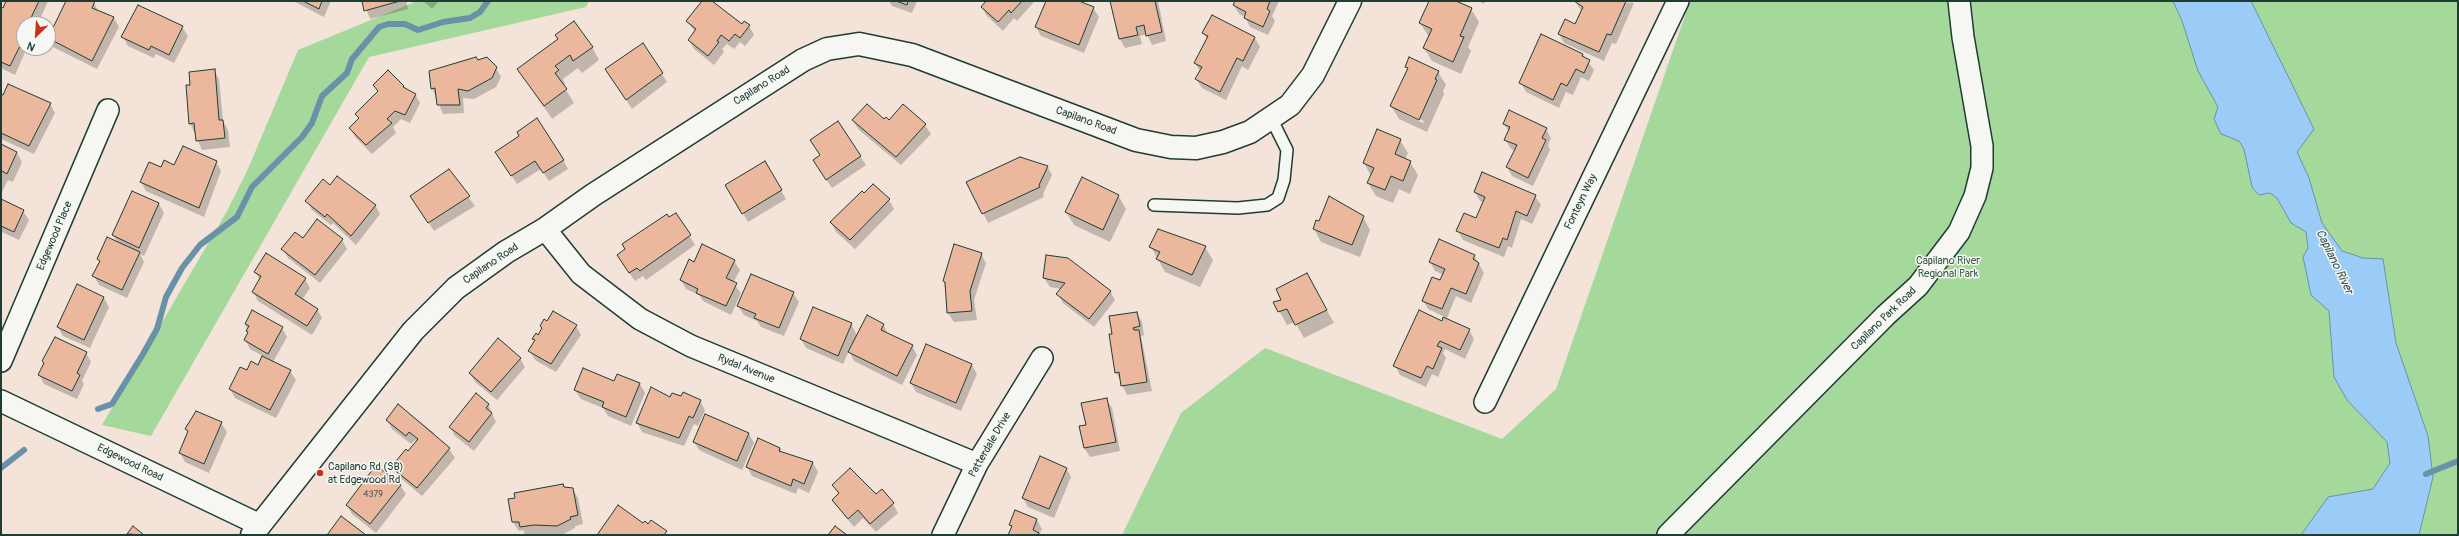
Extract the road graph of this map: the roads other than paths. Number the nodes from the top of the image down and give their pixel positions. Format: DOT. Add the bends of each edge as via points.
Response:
graph roads {
  1 [pos="1350,1"];
  2 [pos="1678,1"];
  3 [pos="1959,1"];
  4 [pos="108,110"];
  5 [pos="1271,118"];
  6 [pos="1154,205"];
  7 [pos="545,229"];
  8 [pos="1042,358"];
  9 [pos="1,361"];
  10 [pos="1,401"];
  11 [pos="1485,402"];
  12 [pos="977,464"];
  13 [pos="256,530"];
  14 [pos="944,535"];
  15 [pos="1668,535"];
  1 -- 5 [label="main road, Capilano Road" via="1313,75 1290,105"];
  2 -- 11 [label="street, Fonteyn Way"];
  3 -- 15 [label="street, Capilano Park Road" via="1982,146 1980,183 1959,232 1918,286 1886,315"];
  4 -- 9 [label="street, Edgewood Place"];
  5 -- 6 [label="lane" via="1286,150 1284,180 1278,198 1267,205 1238,208"];
  5 -- 7 [label="main road, Capilano Road" via="1250,132 1223,142 1196,148 1171,147 1136,140 912,55 859,44 827,49 803,60"];
  7 -- 12 [label="street, Rydal Avenue" via="581,274 640,319 691,346"];
  7 -- 13 [label="main road, Capilano Road" via="506,252 456,288 413,331"];
  8 -- 12 [label="street, Patterdale Drive"];
  10 -- 13 [label="street, Edgewood Road"];
  12 -- 14 [label="street, Patterdale Drive"];
}
